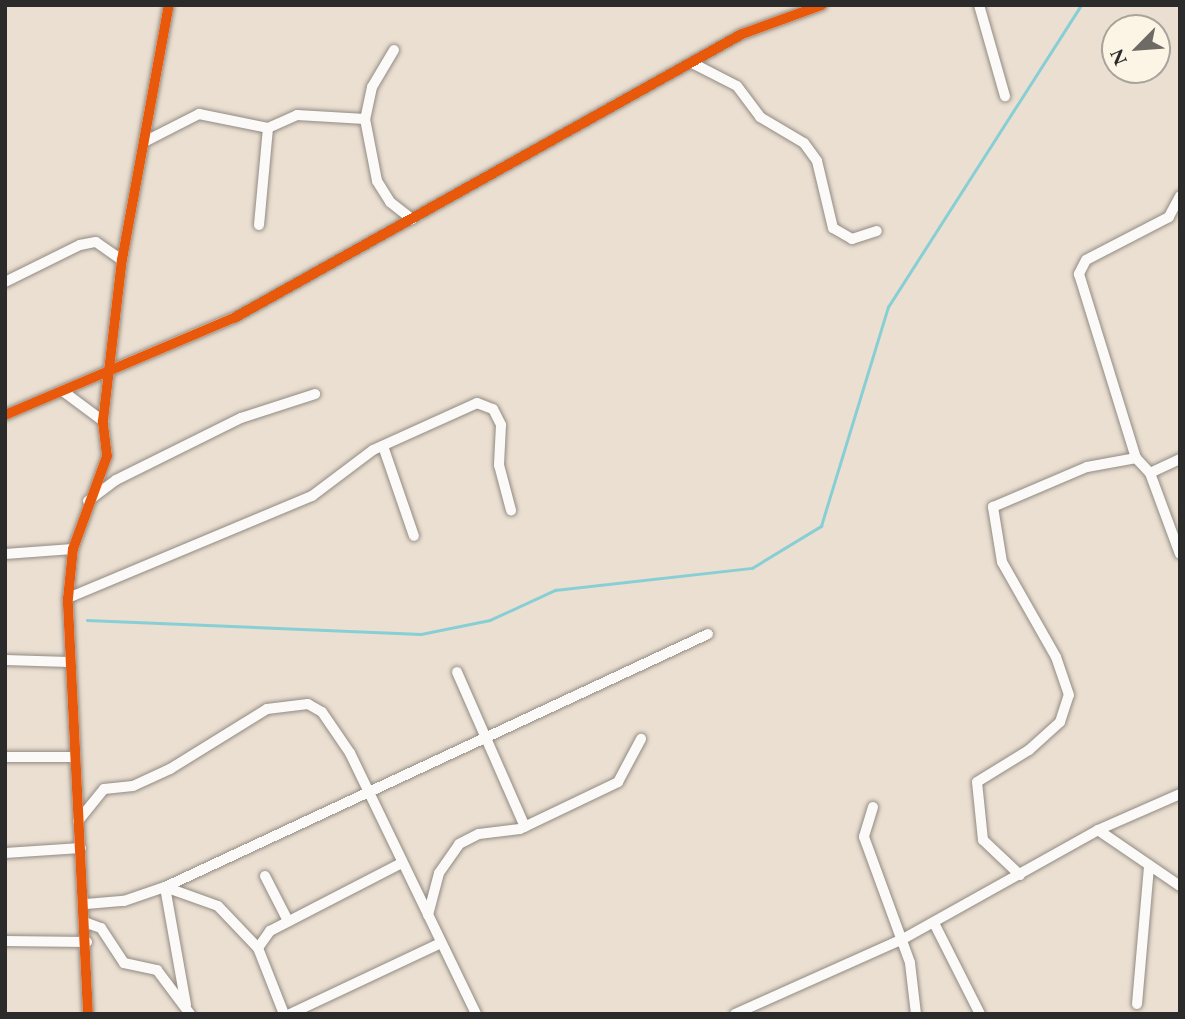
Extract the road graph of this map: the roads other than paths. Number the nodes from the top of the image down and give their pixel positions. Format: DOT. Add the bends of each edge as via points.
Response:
graph roads {
  1 [pos="169,5"];
  2 [pos="822,5"];
  3 [pos="979,5"];
  4 [pos="394,50"];
  5 [pos="694,64"];
  6 [pos="1005,96"];
  7 [pos="365,119"];
  8 [pos="268,128"];
  9 [pos="144,142"];
  10 [pos="1180,196"];
  11 [pos="412,219"];
  12 [pos="259,225"];
  13 [pos="877,231"];
  14 [pos="122,260"];
  15 [pos="5,282"];
  16 [pos="110,367"];
  17 [pos="64,392"];
  18 [pos="315,394"];
  19 [pos="6,411"];
  20 [pos="103,421"];
  21 [pos="383,446"];
  22 [pos="1136,458"];
  23 [pos="1180,459"];
  24 [pos="1150,473"];
  25 [pos="85,503"];
  26 [pos="512,510"];
  27 [pos="414,536"];
  28 [pos="73,549"];
  29 [pos="5,554"];
  30 [pos="1180,554"];
  31 [pos="68,598"];
  32 [pos="708,634"];
  33 [pos="5,660"];
  34 [pos="69,662"];
  35 [pos="457,672"];
  36 [pos="484,736"];
  37 [pos="641,739"];
  38 [pos="5,757"];
  39 [pos="74,757"];
  40 [pos="368,791"];
  41 [pos="1180,794"];
  42 [pos="873,807"];
  43 [pos="78,821"];
  44 [pos="525,827"];
  45 [pos="1098,830"];
  46 [pos="81,848"];
  47 [pos="5,853"];
  48 [pos="400,864"];
  49 [pos="1149,866"];
  50 [pos="1020,875"];
  51 [pos="265,876"];
  52 [pos="1180,886"];
  53 [pos="165,887"];
  54 [pos="86,904"];
  55 [pos="428,915"];
  56 [pos="288,921"];
  57 [pos="87,923"];
  58 [pos="934,923"];
  59 [pos="903,939"];
  60 [pos="5,941"];
  61 [pos="87,942"];
  62 [pos="441,943"];
  63 [pos="258,948"];
  64 [pos="1137,1004"];
  65 [pos="188,1010"];
  66 [pos="88,1014"];
  67 [pos="284,1014"];
  68 [pos="290,1014"];
  69 [pos="476,1014"];
  70 [pos="735,1014"];
  71 [pos="916,1014"];
  72 [pos="980,1014"];
  1 -- 9 [label="street"];
  2 -- 5 [label="street" via="742,34"];
  3 -- 6 [label="street"];
  4 -- 7 [label="street" via="372,87"];
  5 -- 11 [label="street"];
  5 -- 13 [label="street" via="737,86 760,117 804,143 817,161 833,228 852,239"];
  7 -- 8 [label="street" via="297,115"];
  7 -- 11 [label="street" via="377,181 390,202"];
  8 -- 9 [label="street" via="200,114"];
  8 -- 12 [label="street"];
  9 -- 14 [label="street"];
  10 -- 22 [label="street" via="1169,217 1080,265"];
  11 -- 16 [label="street" via="222,324"];
  14 -- 15 [label="street" via="96,242 80,245"];
  14 -- 16 [label="street"];
  16 -- 17 [label="street"];
  16 -- 20 [label="street"];
  17 -- 19 [label="street"];
  17 -- 20 [label="street"];
  18 -- 25 [label="street" via="242,418 116,480"];
  20 -- 25 [label="street" via="107,456"];
  21 -- 26 [label="street" via="477,403 487,404 501,425 499,465"];
  21 -- 27 [label="street"];
  21 -- 31 [label="street" via="312,496"];
  22 -- 24 [label="street"];
  22 -- 50 [label="street" via="1087,467 993,507 1002,562 1056,657 1070,703 1030,750 977,782 983,840"];
  23 -- 24 [label="street"];
  24 -- 30 [label="street"];
  25 -- 28 [label="street"];
  28 -- 29 [label="street"];
  28 -- 31 [label="street"];
  31 -- 34 [label="street"];
  32 -- 36 [label="street"];
  33 -- 34 [label="street"];
  34 -- 39 [label="street"];
  35 -- 36 [label="street"];
  36 -- 40 [label="street"];
  36 -- 44 [label="street"];
  37 -- 44 [label="street" via="618,782"];
  38 -- 39 [label="street"];
  39 -- 43 [label="street"];
  40 -- 43 [label="street" via="337,730 308,704 267,709 170,769 133,786 104,789"];
  40 -- 48 [label="street"];
  40 -- 53 [label="street"];
  41 -- 45 [label="street"];
  42 -- 59 [label="street" via="864,837"];
  43 -- 46 [label="street"];
  44 -- 55 [label="street" via="459,844 439,873"];
  45 -- 49 [label="street"];
  45 -- 50 [label="street"];
  46 -- 47 [label="street"];
  46 -- 54 [label="street"];
  48 -- 55 [label="street"];
  48 -- 56 [label="street"];
  49 -- 52 [label="street"];
  49 -- 64 [label="street"];
  50 -- 58 [label="street"];
  51 -- 56 [label="street"];
  53 -- 54 [label="street" via="124,901"];
  53 -- 63 [label="street" via="218,906"];
  53 -- 65 [label="street"];
  54 -- 57 [label="street"];
  55 -- 62 [label="street"];
  56 -- 63 [label="street"];
  57 -- 61 [label="street"];
  57 -- 65 [label="street" via="101,928 124,964 158,970"];
  58 -- 59 [label="street"];
  58 -- 72 [label="street"];
  59 -- 70 [label="street"];
  59 -- 71 [label="street"];
  60 -- 61 [label="street"];
  61 -- 66 [label="street"];
  62 -- 68 [label="street"];
  62 -- 69 [label="street"];
  63 -- 67 [label="street"];
}
